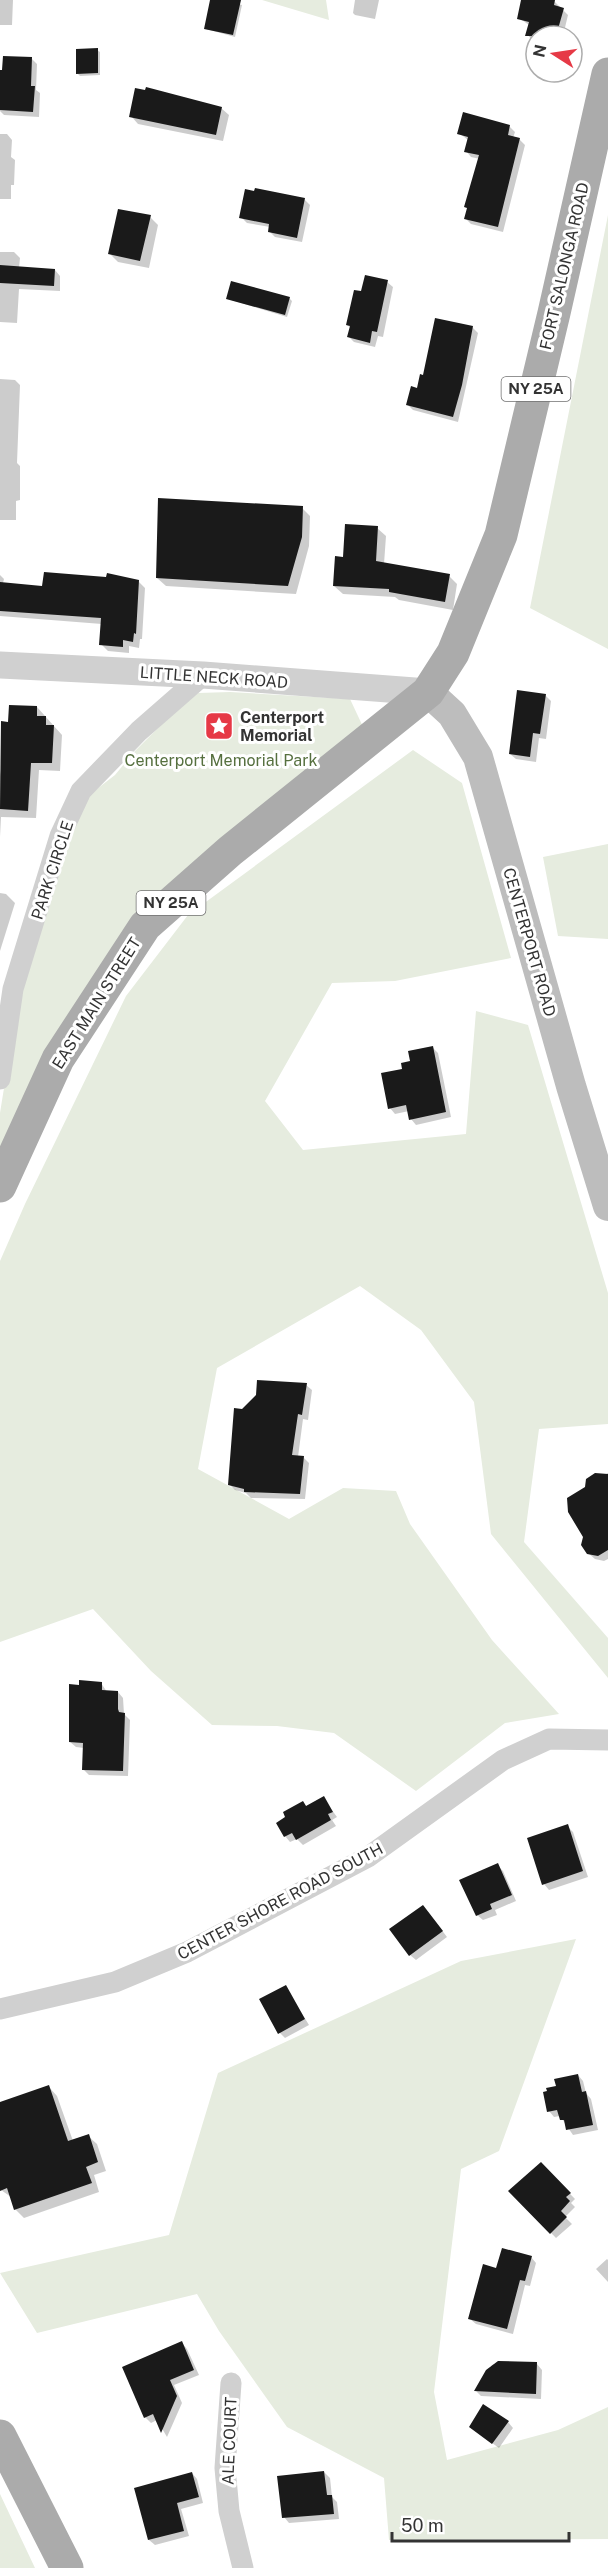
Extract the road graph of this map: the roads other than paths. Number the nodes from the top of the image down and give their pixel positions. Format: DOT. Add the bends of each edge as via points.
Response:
graph roads {
  1 [pos="608,74"];
  2 [pos="0,665"];
  3 [pos="203,675"];
  4 [pos="428,692"];
  5 [pos="0,1079"];
  6 [pos="0,1186"];
  7 [pos="608,1206"];
  8 [pos="608,1740"];
  9 [pos="0,2009"];
  10 [pos="231,2383"];
  11 [pos="0,2436"];
  12 [pos="67,2568"];
  13 [pos="243,2568"];
  1 -- 4 [label="main road, FORT SALONGA ROAD / NY 25A" via="501,535 453,653"];
  2 -- 3 [label="street, LITTLE NECK ROAD"];
  3 -- 4 [label="street, LITTLE NECK ROAD"];
  3 -- 5 [label="street, PARK CIRCLE" via="139,731 81,791 60,836 14,989"];
  4 -- 6 [label="main road, EAST MAIN STREET / NY 25A" via="230,851 145,926 58,1059"];
  4 -- 7 [label="main road, CENTERPORT ROAD" via="452,714 478,757"];
  8 -- 9 [label="street, CENTER SHORE ROAD SOUTH" via="549,1739 503,1760 368,1857 187,1952 115,1982"];
  10 -- 13 [label="street, ALE COURT" via="225,2468 229,2511"];
  11 -- 12 [label="main road"];
}
